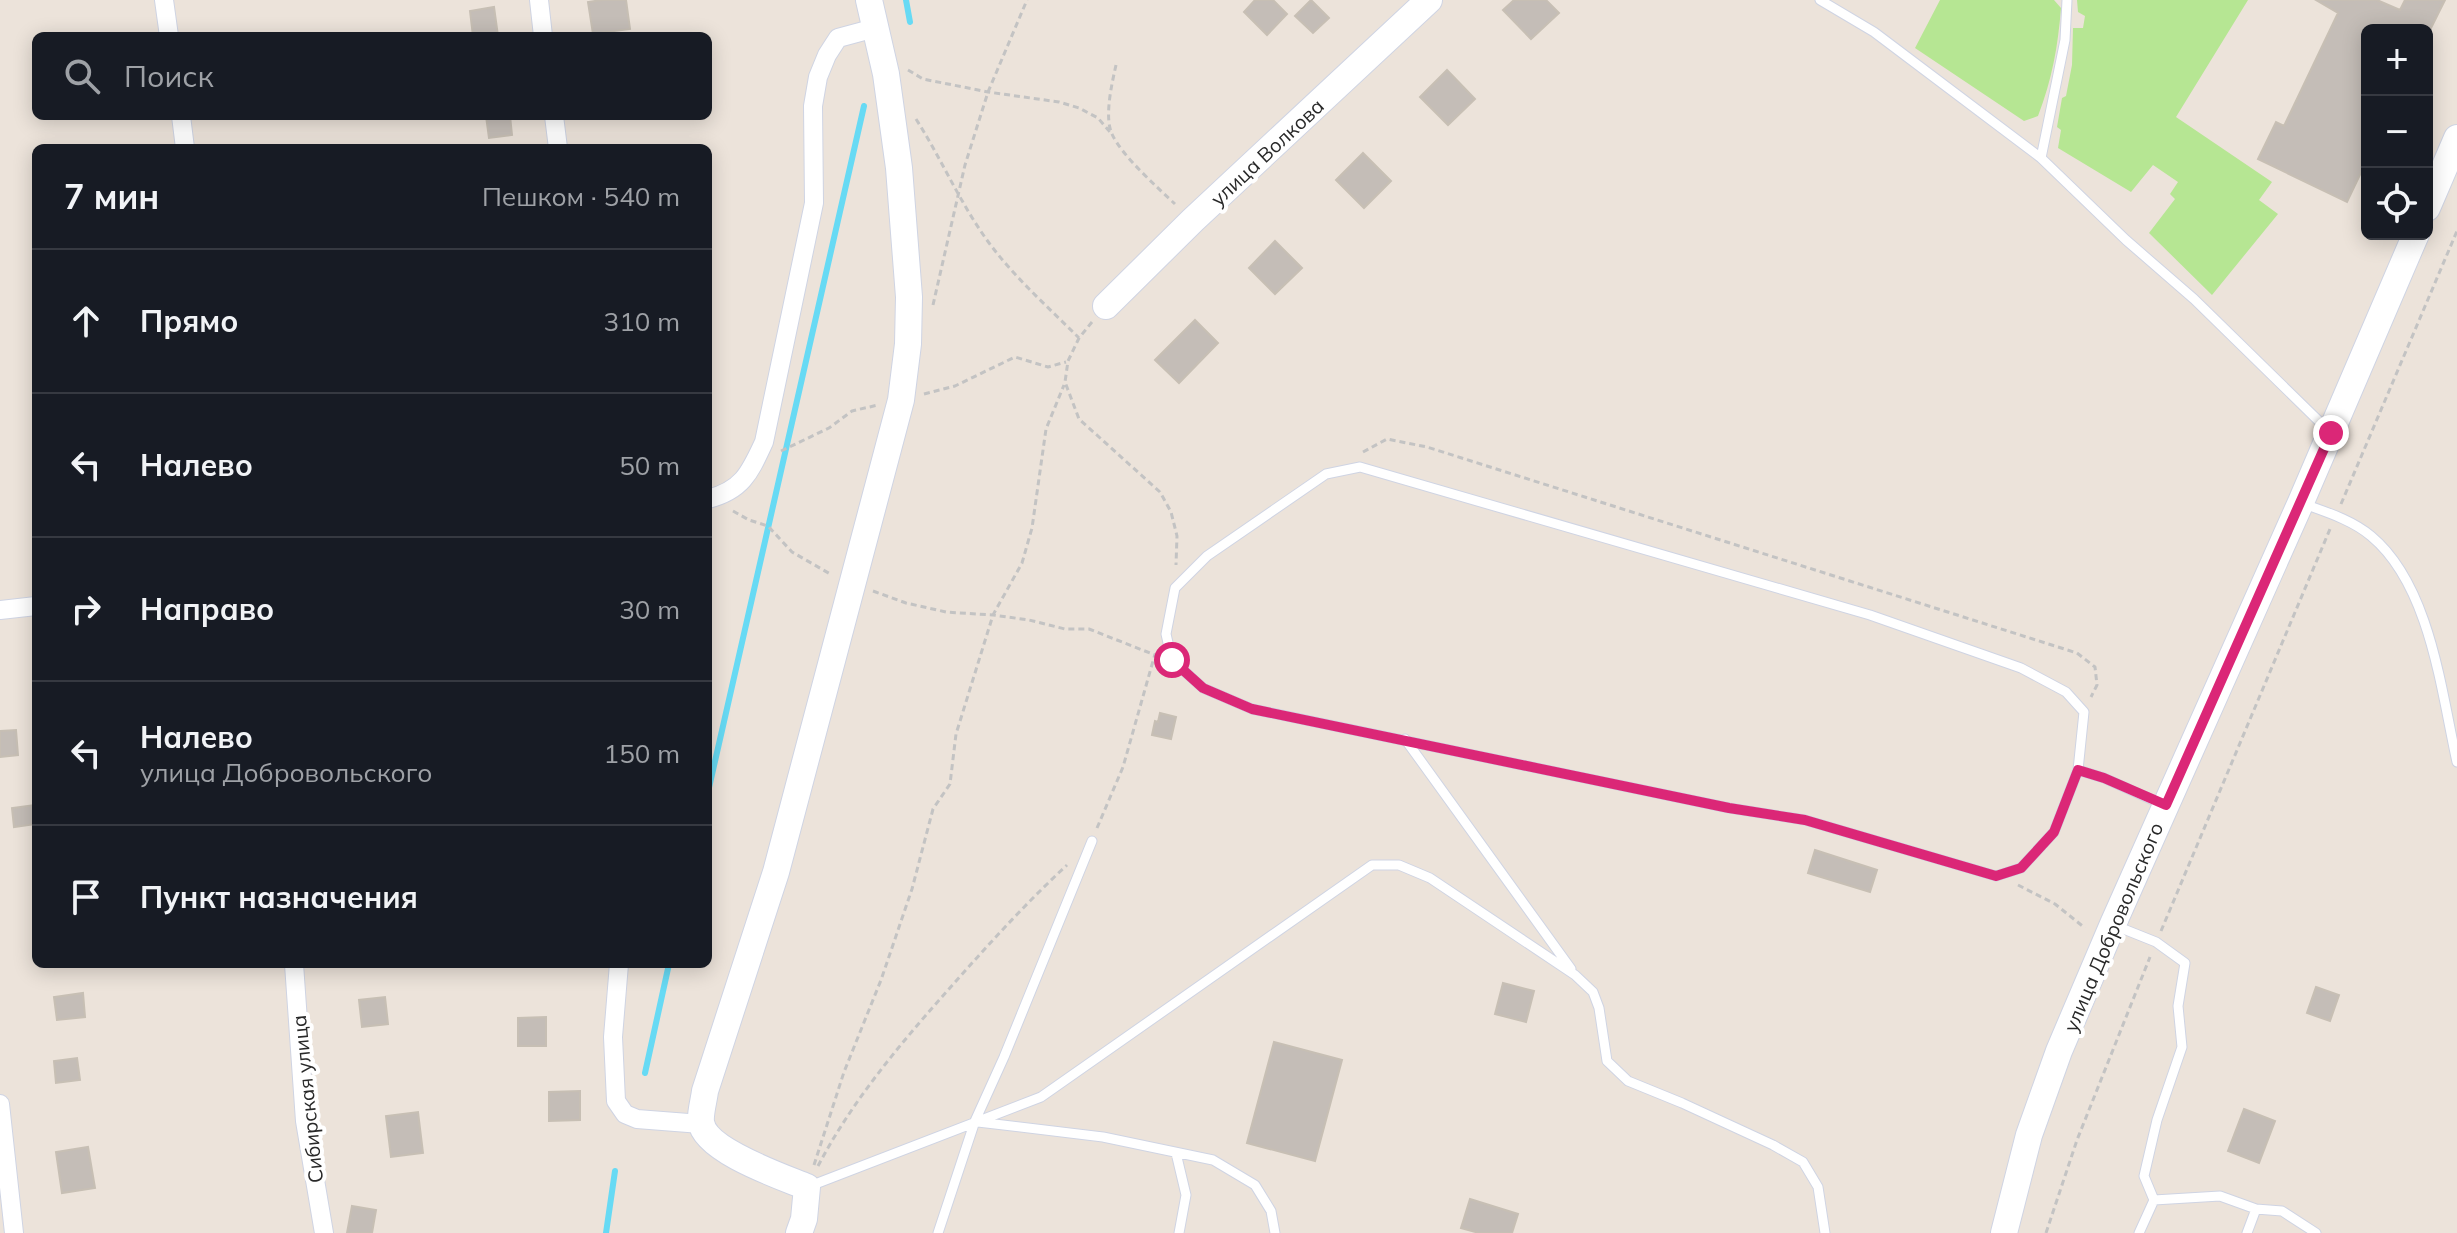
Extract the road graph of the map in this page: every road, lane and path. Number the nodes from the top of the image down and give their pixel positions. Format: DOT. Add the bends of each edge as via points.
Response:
graph roads {
  1 [pos="164,0"];
  2 [pos="539,0"];
  3 [pos="869,0"];
  4 [pos="1027,0"];
  5 [pos="1429,0"];
  6 [pos="2067,0"];
  7 [pos="1825,1"];
  8 [pos="168,32"];
  9 [pos="543,32"];
  10 [pos="878,39"];
  11 [pos="1116,65"];
  12 [pos="988,92"];
  13 [pos="911,112"];
  14 [pos="182,120"];
  15 [pos="554,120"];
  16 [pos="1110,132"];
  17 [pos="2457,138"];
  18 [pos="184,144"];
  19 [pos="558,144"];
  20 [pos="2041,158"];
  21 [pos="2433,194"];
  22 [pos="958,196"];
  23 [pos="1193,220"];
  24 [pos="2457,231"];
  25 [pos="2413,240"];
  26 [pos="1106,306"];
  27 [pos="929,317"];
  28 [pos="1079,338"];
  29 [pos="1065,382"];
  30 [pos="2331,433"];
  31 [pos="1363,453"];
  32 [pos="712,497"];
  33 [pos="712,499"];
  34 [pos="2301,502"];
  35 [pos="2336,516"];
  36 [pos="852,584"];
  37 [pos="1175,588"];
  38 [pos="32,606"];
  39 [pos="0,610"];
  40 [pos="993,615"];
  41 [pos="1159,642"];
  42 [pos="1155,655"];
  43 [pos="2084,712"];
  44 [pos="1405,739"];
  45 [pos="2457,762"];
  46 [pos="2078,770"];
  47 [pos="2166,805"];
  48 [pos="1092,841"];
  49 [pos="1996,876"];
  50 [pos="2113,924"];
  51 [pos="2156,942"];
  52 [pos="294,968"];
  53 [pos="619,968"];
  54 [pos="1575,975"];
  55 [pos="0,1104"];
  56 [pos="975,1121"];
  57 [pos="701,1124"];
  58 [pos="1176,1153"];
  59 [pos="807,1187"];
  60 [pos="2154,1200"];
  61 [pos="2256,1209"];
  62 [pos="14,1233"];
  63 [pos="324,1233"];
  64 [pos="799,1233"];
  65 [pos="938,1233"];
  66 [pos="1179,1233"];
  67 [pos="1275,1233"];
  68 [pos="1825,1233"];
  69 [pos="2004,1233"];
  70 [pos="2046,1233"];
  71 [pos="2139,1233"];
  72 [pos="2247,1233"];
  73 [pos="2316,1233"];
  1 -- 8 [label="street"];
  2 -- 9 [label="street"];
  3 -- 10 [label="street"];
  4 -- 12 [label="path"];
  5 -- 23 [label="street, улица Волкова"];
  6 -- 20 [label="lane" via="2065,40"];
  7 -- 20 [label="lane"];
  10 -- 12 [label="path" via="923,79"];
  10 -- 32 [label="street" via="838,38 818,77 813,106 814,203 764,442 749,475 733,490"];
  10 -- 36 [label="street" via="899,168 908,344 901,400"];
  11 -- 16 [label="path"];
  12 -- 16 [label="path" via="1079,108"];
  12 -- 22 [label="path"];
  13 -- 22 [label="path"];
  14 -- 18 [label="street"];
  15 -- 19 [label="street"];
  16 -- 23 [label="path"];
  17 -- 21 [label="street"];
  20 -- 30 [label="lane"];
  22 -- 27 [label="path"];
  22 -- 28 [label="path" via="1005,262"];
  23 -- 26 [label="street, улица Волкова"];
  24 -- 35 [label="path"];
  25 -- 30 [label="street, улица Добровольского"];
  26 -- 28 [label="path"];
  28 -- 29 [label="path"];
  29 -- 37 [label="path" via="1079,419 1160,492 1171,512 1177,536"];
  29 -- 40 [label="path" via="1046,429 1022,563"];
  30 -- 34 [label="street, улица Добровольского"];
  31 -- 43 [label="path" via="1387,439 1427,447 2077,653 2095,667 2097,685"];
  33 -- 36 [label="path" via="768,526 792,552"];
  34 -- 35 [label="lane"];
  34 -- 47 [label="street, улица Добровольского"];
  35 -- 45 [label="lane" via="2369,534 2395,560 2426,622"];
  35 -- 51 [label="path"];
  36 -- 40 [label="path" via="946,612"];
  36 -- 57 [label="street" via="776,872 705,1091"];
  37 -- 43 [label="lane" via="1207,556 1326,474 1360,467 1870,615 2021,668 2066,692"];
  37 -- 44 [label="lane" via="1166,634 1172,660 1203,688 1252,709"];
  38 -- 39 [label="street"];
  40 -- 42 [label="path" via="1089,629"];
  40 -- 59 [label="path" via="956,734 950,784 933,809 912,889"];
  41 -- 42 [label="path"];
  42 -- 48 [label="path" via="1123,767"];
  43 -- 46 [label="lane"];
  44 -- 49 [label="lane" via="1805,820"];
  44 -- 54 [label="lane"];
  46 -- 47 [label="lane"];
  46 -- 49 [label="lane" via="2054,832 2021,868"];
  47 -- 50 [label="street, улица Добровольского"];
  48 -- 56 [label="lane"];
  48 -- 59 [label="path" via="1020,910 895,1051 834,1135"];
  49 -- 50 [label="path" via="2055,904 2086,929"];
  50 -- 51 [label="lane"];
  50 -- 69 [label="street, улица Добровольского" via="2029,1135"];
  51 -- 60 [label="lane" via="2185,963 2178,1006 2182,1047 2144,1176"];
  51 -- 70 [label="path"];
  52 -- 63 [label="street, Сибирская улица" via="305,1121"];
  53 -- 57 [label="street" via="613,1037 616,1101 625,1114 637,1119"];
  54 -- 56 [label="lane" via="1430,878 1399,865 1372,865 1041,1097"];
  54 -- 68 [label="lane" via="1596,1000 1607,1061 1628,1081 1803,1162 1818,1187"];
  55 -- 62 [label="street"];
  56 -- 58 [label="lane" via="1103,1137"];
  56 -- 59 [label="lane"];
  56 -- 65 [label="lane"];
  57 -- 59 [label="street" via="709,1138 734,1155"];
  58 -- 66 [label="lane" via="1186,1195"];
  58 -- 67 [label="lane" via="1213,1160 1255,1185 1271,1211"];
  59 -- 64 [label="street"];
  60 -- 61 [label="lane" via="2220,1196"];
  60 -- 71 [label="lane"];
  61 -- 72 [label="lane"];
  61 -- 73 [label="lane" via="2282,1211"];
}
